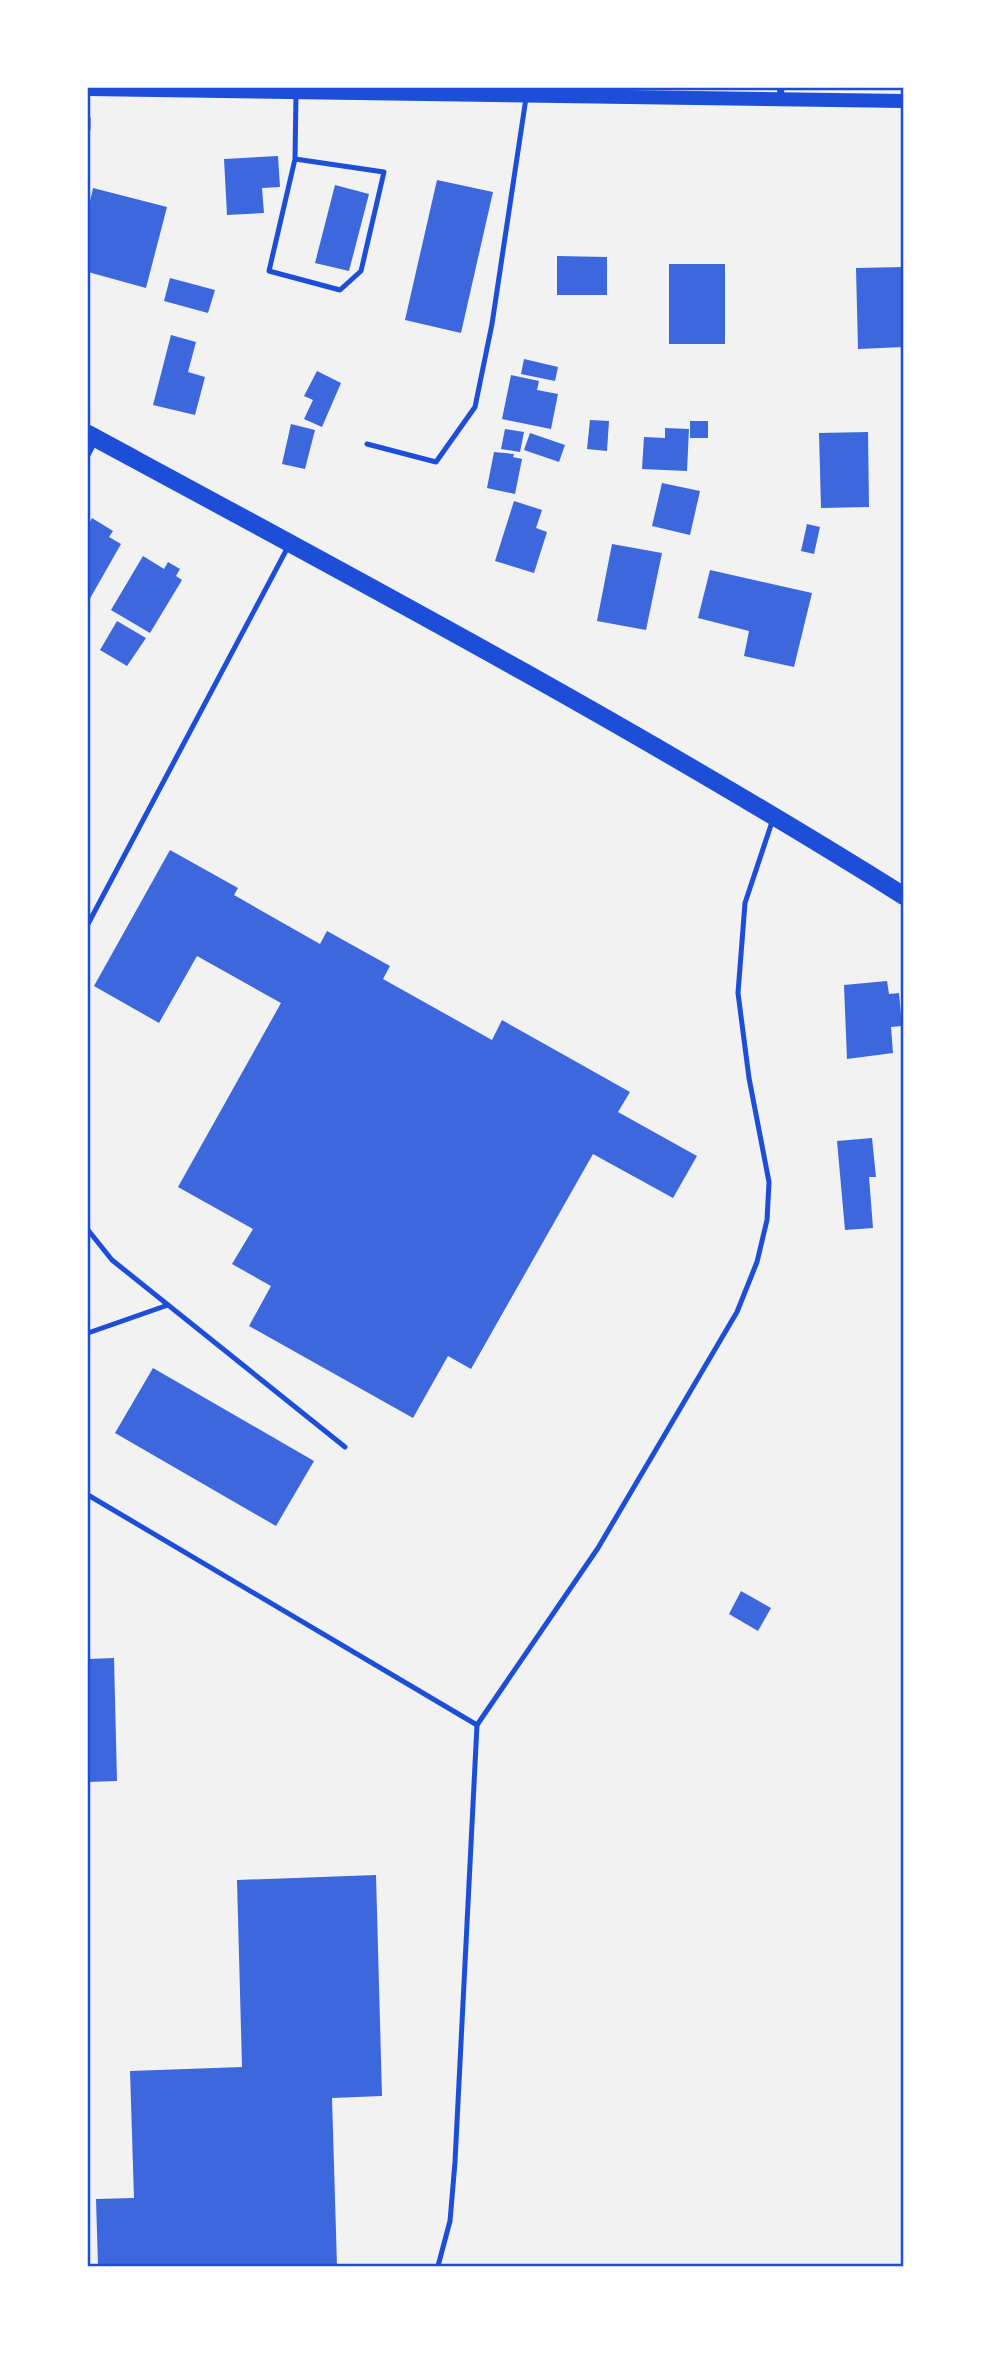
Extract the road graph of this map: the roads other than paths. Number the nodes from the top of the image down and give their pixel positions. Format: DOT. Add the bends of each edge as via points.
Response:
graph roads {
  1 [pos="129,88"];
  2 [pos="88,89"];
  3 [pos="296,92"];
  4 [pos="554,92"];
  5 [pos="781,93"];
  6 [pos="527,95"];
  7 [pos="904,101"];
  8 [pos="88,118"];
  9 [pos="88,130"];
  10 [pos="295,159"];
  11 [pos="92,437"];
  12 [pos="367,444"];
  13 [pos="88,455"];
  14 [pos="291,543"];
  15 [pos="774,816"];
  16 [pos="904,895"];
  17 [pos="88,924"];
  18 [pos="88,1230"];
  19 [pos="168,1305"];
  20 [pos="88,1333"];
  21 [pos="345,1447"];
  22 [pos="88,1495"];
  23 [pos="477,1725"];
  24 [pos="438,2266"];
  1 -- 2 [label="main road"];
  1 -- 3 [label="main road"];
  3 -- 6 [label="main road"];
  3 -- 10 [label="lane"];
  4 -- 5 [label="main road"];
  4 -- 6 [label="main road"];
  5 -- 7 [label="main road"];
  6 -- 12 [label="lane" via="475,407 436,462"];
  8 -- 9 [label="lane"];
  10 -- 10 [label="lane" via="269,271 340,290 361,271 384,172"];
  11 -- 13 [label="lane"];
  11 -- 14 [label="main road"];
  14 -- 15 [label="main road"];
  14 -- 17 [label="lane"];
  15 -- 16 [label="main road"];
  15 -- 23 [label="lane" via="745,903 738,992 769,1182 767,1220 757,1262 737,1312 598,1548"];
  18 -- 19 [label="lane" via="112,1259"];
  19 -- 20 [label="lane"];
  19 -- 21 [label="lane"];
  22 -- 23 [label="lane"];
  23 -- 24 [label="lane" via="456,2162 450,2221"];
}
